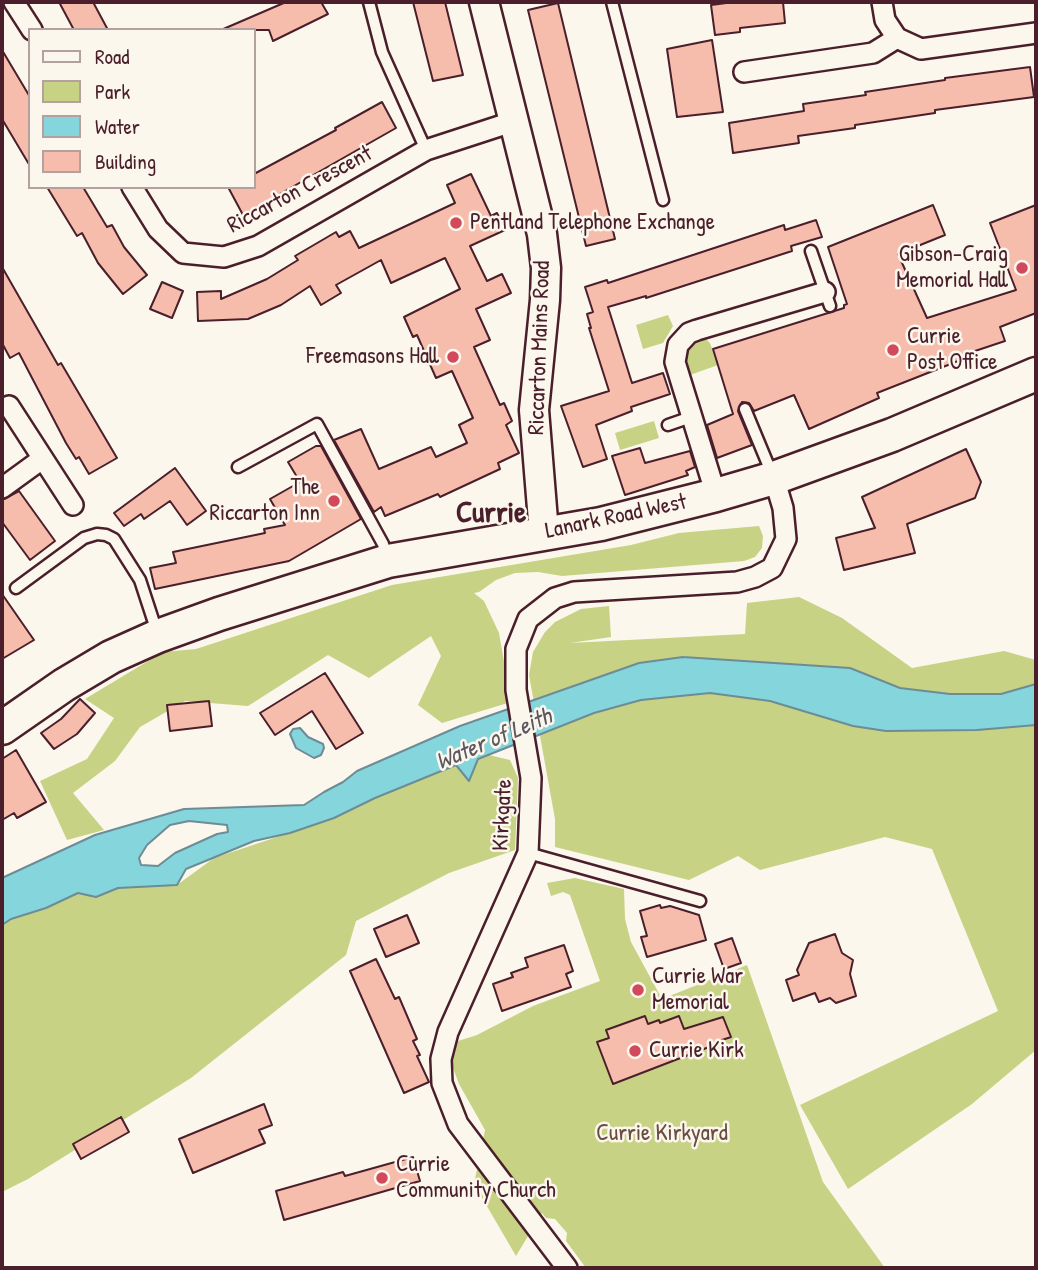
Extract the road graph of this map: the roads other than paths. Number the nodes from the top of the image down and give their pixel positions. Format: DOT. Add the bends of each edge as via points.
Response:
graph roads {
  1 [pos="15,2"];
  2 [pos="369,2"];
  3 [pos="484,2"];
  4 [pos="612,2"];
  5 [pos="882,2"];
  6 [pos="31,28"];
  7 [pos="1036,33"];
  8 [pos="897,38"];
  9 [pos="744,72"];
  10 [pos="515,121"];
  11 [pos="426,150"];
  12 [pos="133,189"];
  13 [pos="663,200"];
  14 [pos="811,251"];
  15 [pos="827,299"];
  16 [pos="1036,374"];
  17 [pos="9,406"];
  18 [pos="745,409"];
  19 [pos="691,417"];
  20 [pos="668,425"];
  21 [pos="41,459"];
  22 [pos="238,467"];
  23 [pos="774,478"];
  24 [pos="2,488"];
  25 [pos="716,495"];
  26 [pos="73,505"];
  27 [pos="544,533"];
  28 [pos="388,561"];
  29 [pos="16,588"];
  30 [pos="158,636"];
  31 [pos="2,728"];
  32 [pos="528,853"];
  33 [pos="700,901"];
  34 [pos="567,1268"];
  1 -- 6 [label="street"];
  2 -- 11 [label="lane" via="382,52"];
  3 -- 10 [label="street, Riccarton Mains Road"];
  4 -- 13 [label="lane"];
  5 -- 8 [label="street" via="885,20"];
  7 -- 8 [label="street" via="921,49"];
  8 -- 9 [label="street" via="873,52"];
  10 -- 11 [label="street, Riccarton Crescent"];
  10 -- 27 [label="street, Riccarton Mains Road" via="546,268 534,410"];
  11 -- 12 [label="street, Riccarton Crescent" via="258,246 224,257 183,253 158,229"];
  14 -- 15 [label="lane"];
  15 -- 19 [label="street" via="697,330 683,339 675,362"];
  16 -- 23 [label="main road, Lanark Road West" via="892,435"];
  17 -- 21 [label="street"];
  18 -- 23 [label="lane"];
  19 -- 20 [label="lane"];
  19 -- 25 [label="street"];
  21 -- 24 [label="street"];
  21 -- 26 [label="street"];
  22 -- 28 [label="lane" via="317,424"];
  23 -- 25 [label="main road, Lanark Road West"];
  23 -- 32 [label="street, Kirkgate" via="786,539 772,568 755,578 574,592 555,598 528,619 514,665 531,778"];
  25 -- 27 [label="main road, Lanark Road West" via="611,522"];
  27 -- 28 [label="main road, Lanark Road West"];
  28 -- 30 [label="main road, Lanark Road West"];
  29 -- 30 [label="lane" via="84,538 106,535 114,539 140,580"];
  30 -- 31 [label="main road, Lanark Road West" via="99,664"];
  32 -- 33 [label="lane"];
  32 -- 34 [label="street, Kirkgate" via="448,1032 441,1059 442,1083 458,1124"];
}
